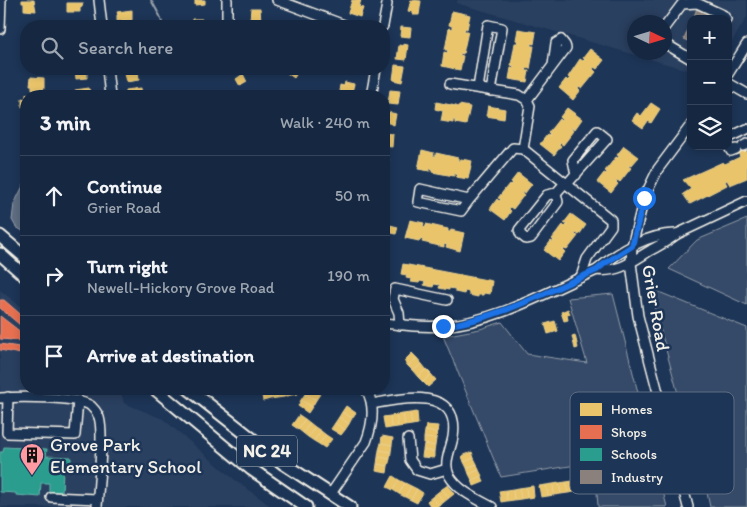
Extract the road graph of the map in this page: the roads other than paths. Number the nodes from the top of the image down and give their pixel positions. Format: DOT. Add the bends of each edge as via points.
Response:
graph roads {
  1 [pos="1,0"];
  2 [pos="99,0"];
  3 [pos="227,0"];
  4 [pos="278,0"];
  5 [pos="386,4"];
  6 [pos="723,15"];
  7 [pos="672,17"];
  8 [pos="101,20"];
  9 [pos="227,20"];
  10 [pos="331,20"];
  11 [pos="384,20"];
  12 [pos="0,29"];
  13 [pos="747,44"];
  14 [pos="566,48"];
  15 [pos="672,48"];
  16 [pos="687,57"];
  17 [pos="732,68"];
  18 [pos="108,75"];
  19 [pos="375,75"];
  20 [pos="450,84"];
  21 [pos="732,85"];
  22 [pos="478,88"];
  23 [pos="109,90"];
  24 [pos="372,90"];
  25 [pos="491,90"];
  26 [pos="747,94"];
  27 [pos="528,103"];
  28 [pos="687,131"];
  29 [pos="522,149"];
  30 [pos="576,175"];
  31 [pos="566,184"];
  32 [pos="556,193"];
  33 [pos="468,200"];
  34 [pos="747,201"];
  35 [pos="677,234"];
  36 [pos="0,236"];
  37 [pos="632,246"];
  38 [pos="20,253"];
  39 [pos="0,254"];
  40 [pos="631,264"];
  41 [pos="597,270"];
  42 [pos="20,272"];
  43 [pos="581,277"];
  44 [pos="447,300"];
  45 [pos="390,324"];
  46 [pos="400,325"];
  47 [pos="657,392"];
  48 [pos="162,395"];
  49 [pos="197,395"];
  50 [pos="368,395"];
  51 [pos="4,397"];
  52 [pos="78,400"];
  53 [pos="372,404"];
  54 [pos="408,439"];
  55 [pos="447,469"];
  56 [pos="684,494"];
  57 [pos="330,495"];
  58 [pos="51,497"];
  59 [pos="97,503"];
  60 [pos="306,507"];
  61 [pos="350,507"];
  62 [pos="492,507"];
  63 [pos="688,507"];
  1 -- 12 [label="street"];
  2 -- 8 [label="street"];
  3 -- 9 [label="street"];
  4 -- 10 [label="street"];
  5 -- 11 [label="street"];
  6 -- 7 [label="street" via="697,3 682,4"];
  13 -- 17 [label="street"];
  14 -- 27 [label="street"];
  15 -- 16 [label="street"];
  18 -- 23 [label="street"];
  19 -- 24 [label="street"];
  20 -- 22 [label="street"];
  21 -- 26 [label="street"];
  22 -- 25 [label="street"];
  22 -- 25 [label="street" via="488,26 502,28"];
  25 -- 27 [label="street" via="518,95"];
  27 -- 29 [label="street"];
  28 -- 37 [label="street, Grier Road" via="650,184"];
  29 -- 31 [label="street"];
  29 -- 33 [label="street" via="513,148"];
  30 -- 30 [label="street" via="608,139 597,131 573,160"];
  30 -- 31 [label="street"];
  31 -- 32 [label="street"];
  31 -- 43 [label="street" via="612,222 587,259"];
  32 -- 32 [label="street" via="547,195 519,230 526,239 531,238 558,202"];
  33 -- 33 [label="street" via="420,189 418,202 461,211"];
  34 -- 35 [label="street"];
  35 -- 37 [label="street" via="665,233"];
  35 -- 40 [label="street"];
  36 -- 38 [label="main road"];
  37 -- 40 [label="street, Grier Road"];
  37 -- 41 [label="street"];
  39 -- 42 [label="main road"];
  40 -- 41 [label="street"];
  40 -- 47 [label="street, Grier Road" via="638,316"];
  41 -- 43 [label="street"];
  43 -- 46 [label="street" via="516,306 470,321 433,327"];
  44 -- 46 [label="street" via="395,289 393,299"];
  45 -- 46 [label="street"];
  48 -- 60 [label="main road, NC 24" via="251,468"];
  49 -- 57 [label="main road, NC 24"];
  50 -- 53 [label="street"];
  51 -- 52 [label="street"];
  51 -- 52 [label="street" via="7,433 75,435"];
  52 -- 59 [label="street" via="91,406 99,416 101,441"];
  53 -- 55 [label="street" via="422,397 435,400 446,409 453,429"];
  53 -- 57 [label="street" via="366,442"];
  54 -- 55 [label="street" via="410,460 417,470 430,474"];
  55 -- 62 [label="street" via="462,490"];
  56 -- 63 [label="street, Grier Road"];
  57 -- 61 [label="main road, NC 24"];
  58 -- 59 [label="street"];
}
